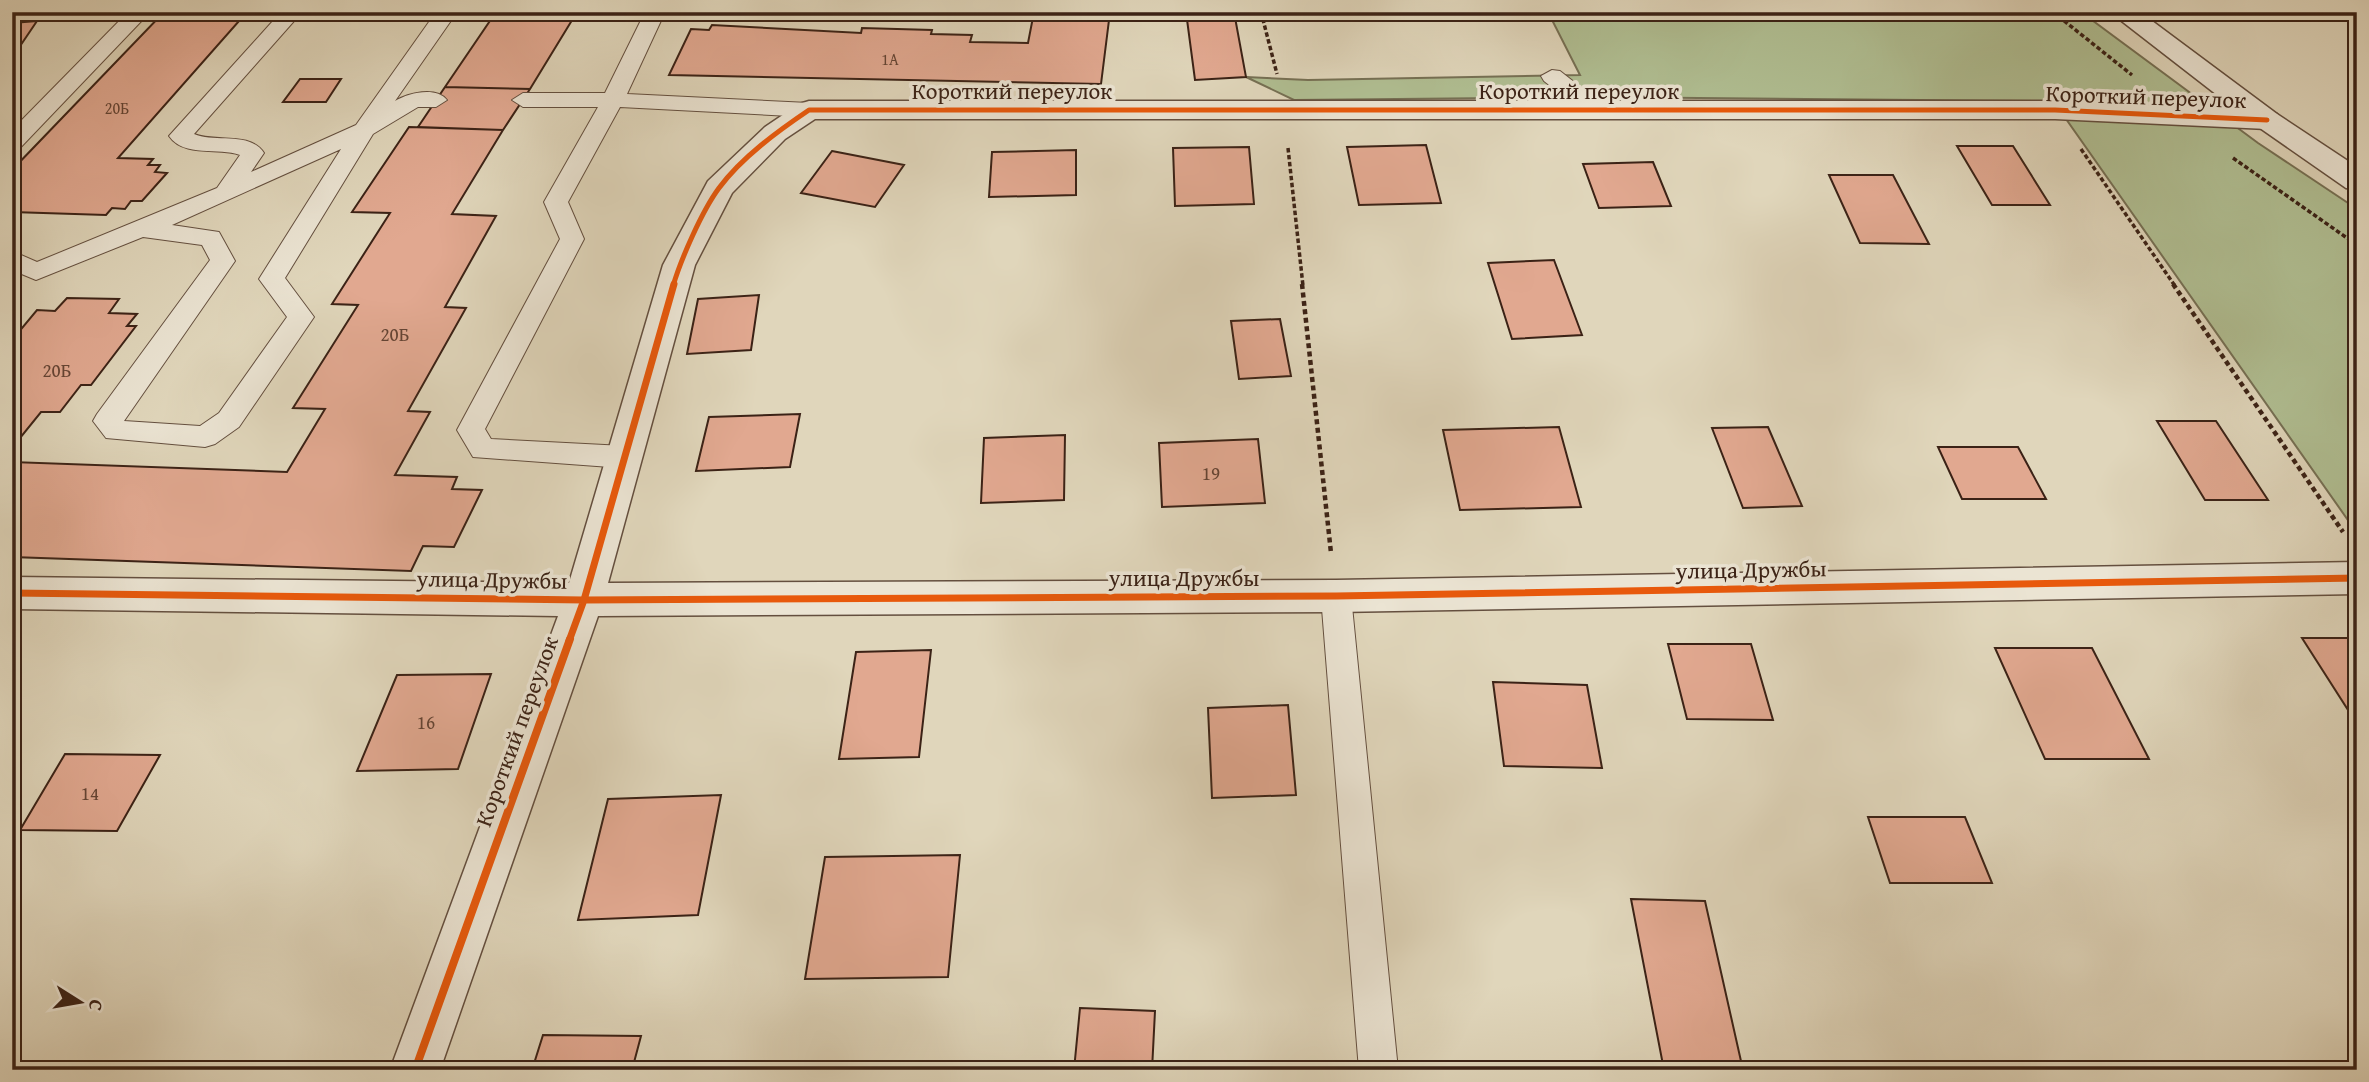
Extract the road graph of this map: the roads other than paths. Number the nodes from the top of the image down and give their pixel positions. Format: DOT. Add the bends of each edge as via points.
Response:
graph roads {
  1 [pos="140,12"];
  2 [pos="292,12"];
  3 [pos="447,12"];
  4 [pos="655,12"];
  5 [pos="2123,12"];
  6 [pos="1552,76"];
  7 [pos="436,100"];
  8 [pos="523,100"];
  9 [pos="613,100"];
  10 [pos="1594,109"];
  11 [pos="809,110"];
  12 [pos="2267,120"];
  13 [pos="364,130"];
  14 [pos="12,143"];
  15 [pos="2357,181"];
  16 [pos="224,194"];
  17 [pos="140,229"];
  18 [pos="12,259"];
  19 [pos="624,457"];
  20 [pos="2353,560"];
  21 [pos="12,593"];
  22 [pos="1336,596"];
  23 [pos="584,600"];
  24 [pos="415,1070"];
  25 [pos="1379,1070"];
  1 -- 14 [label="lane"];
  2 -- 16 [label="lane" via="180,136 193,145 245,147 253,153"];
  3 -- 13 [label="lane"];
  4 -- 9 [label="lane"];
  5 -- 12 [label="street"];
  6 -- 10 [label="lane"];
  7 -- 13 [label="lane" via="413,100"];
  8 -- 9 [label="lane"];
  9 -- 11 [label="lane"];
  9 -- 19 [label="lane" via="556,202 572,239 471,430 483,449"];
  10 -- 11 [label="street, Короткий переулок"];
  10 -- 12 [label="street, Короткий переулок" via="2055,110"];
  11 -- 19 [label="street, Короткий переулок" via="775,134 719,188 679,265"];
  12 -- 15 [label="street"];
  13 -- 16 [label="lane"];
  13 -- 17 [label="lane" via="272,279 301,317 229,420 205,437 116,431 107,421 223,261 210,238"];
  16 -- 17 [label="lane"];
  17 -- 18 [label="lane" via="36,272"];
  19 -- 23 [label="street, Короткий переулок"];
  20 -- 22 [label="street, улица Дружбы"];
  21 -- 23 [label="street, улица Дружбы"];
  22 -- 23 [label="street, улица Дружбы"];
  22 -- 25 [label="lane"];
  23 -- 24 [label="street, Короткий переулок"];
}
